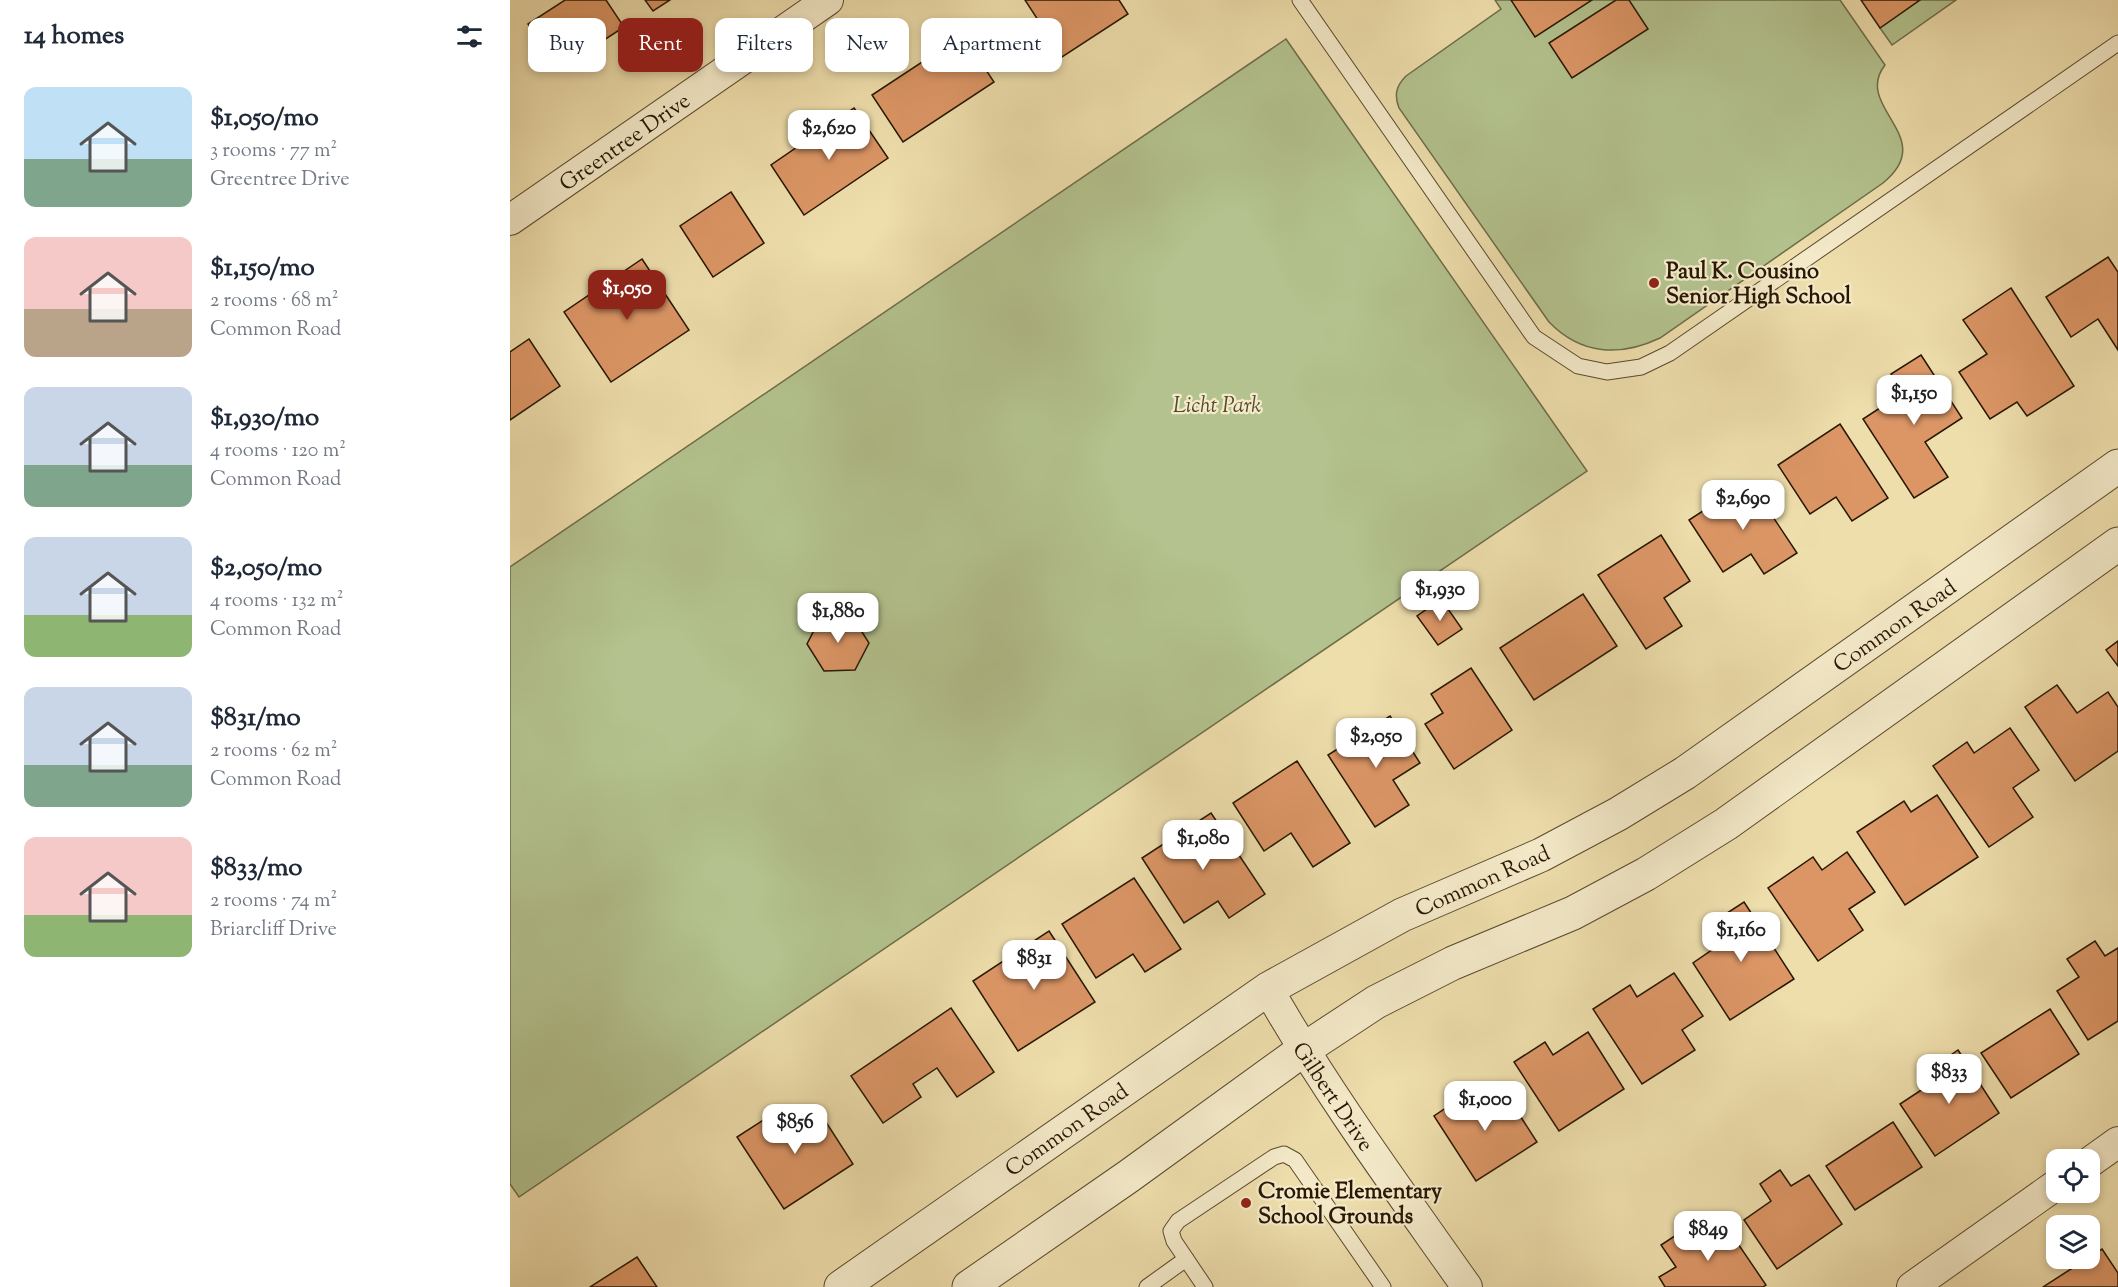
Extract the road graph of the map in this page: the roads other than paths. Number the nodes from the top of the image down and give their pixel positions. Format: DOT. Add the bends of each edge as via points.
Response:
graph roads {
  1 [pos="828,0"];
  2 [pos="1300,0"];
  3 [pos="2118,43"];
  4 [pos="510,220"];
  5 [pos="2118,466"];
  6 [pos="2118,544"];
  7 [pos="1268,989"];
  8 [pos="1302,1050"];
  9 [pos="2118,1142"];
  10 [pos="2100,1155"];
  11 [pos="2046,1192"];
  12 [pos="1186,1259"];
  13 [pos="841,1287"];
  14 [pos="969,1287"];
  15 [pos="1147,1287"];
  16 [pos="1205,1287"];
  17 [pos="1383,1287"];
  18 [pos="1467,1287"];
  19 [pos="1912,1287"];
  1 -- 4 [label="street, Greentree Drive"];
  2 -- 3 [label="lane" via="1534,337 1578,366 1607,372 1641,367 1670,353"];
  5 -- 7 [label="street, Common Road" via="1685,773 1541,855 1402,915"];
  6 -- 8 [label="street" via="1726,824 1646,874 1573,913 1453,963 1376,1002"];
  7 -- 8 [label="street, Gilbert Drive"];
  7 -- 13 [label="street, Common Road"];
  8 -- 14 [label="street"];
  8 -- 18 [label="street, Gilbert Drive"];
  9 -- 10 [label="street"];
  11 -- 19 [label="street"];
  12 -- 15 [label="lane"];
  12 -- 16 [label="lane"];
  12 -- 17 [label="lane" via="1171,1231 1178,1221 1284,1154 1295,1160"];
}
